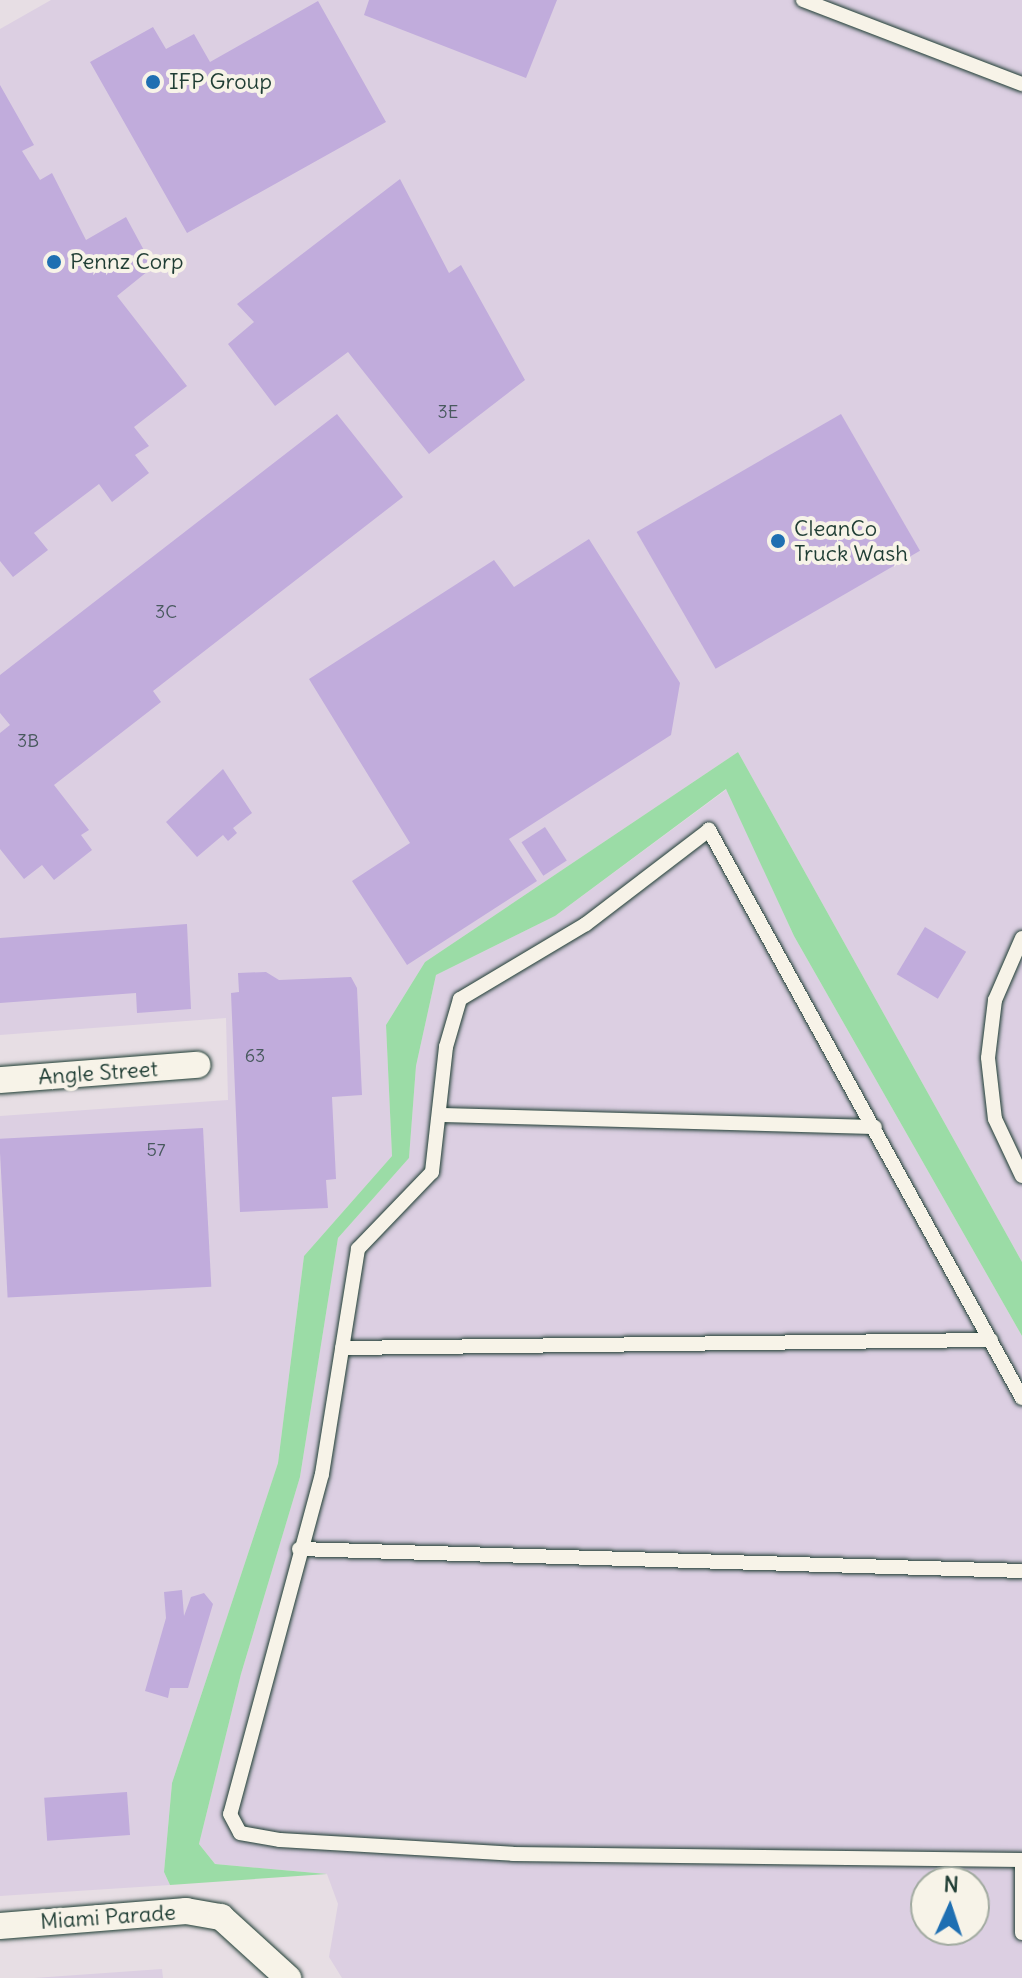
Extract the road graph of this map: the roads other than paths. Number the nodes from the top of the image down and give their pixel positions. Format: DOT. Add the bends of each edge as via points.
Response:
graph roads {
  1 [pos="803,0"];
  2 [pos="1022,84"];
  3 [pos="1022,938"];
  4 [pos="197,1065"];
  5 [pos="0,1080"];
  6 [pos="441,1115"];
  7 [pos="875,1127"];
  8 [pos="1022,1176"];
  9 [pos="991,1340"];
  10 [pos="342,1348"];
  11 [pos="1022,1398"];
  12 [pos="299,1549"];
  13 [pos="1022,1571"];
  14 [pos="1022,1860"];
  15 [pos="0,1926"];
  16 [pos="1022,1933"];
  17 [pos="288,1978"];
  1 -- 2 [label="lane"];
  3 -- 8 [label="lane" via="995,1000 988,1058 995,1119"];
  4 -- 5 [label="street, Angle Street"];
  6 -- 7 [label="lane"];
  6 -- 7 [label="lane" via="446,1047 464,992 567,937 709,830"];
  6 -- 10 [label="lane" via="432,1172 358,1249"];
  7 -- 9 [label="lane"];
  9 -- 10 [label="lane"];
  9 -- 11 [label="lane"];
  10 -- 12 [label="lane" via="322,1474"];
  12 -- 13 [label="lane"];
  12 -- 14 [label="lane" via="230,1814 240,1833 614,1858"];
  14 -- 16 [label="lane"];
  15 -- 17 [label="street, Miami Parade" via="186,1911 210,1915 246,1936"];
}
